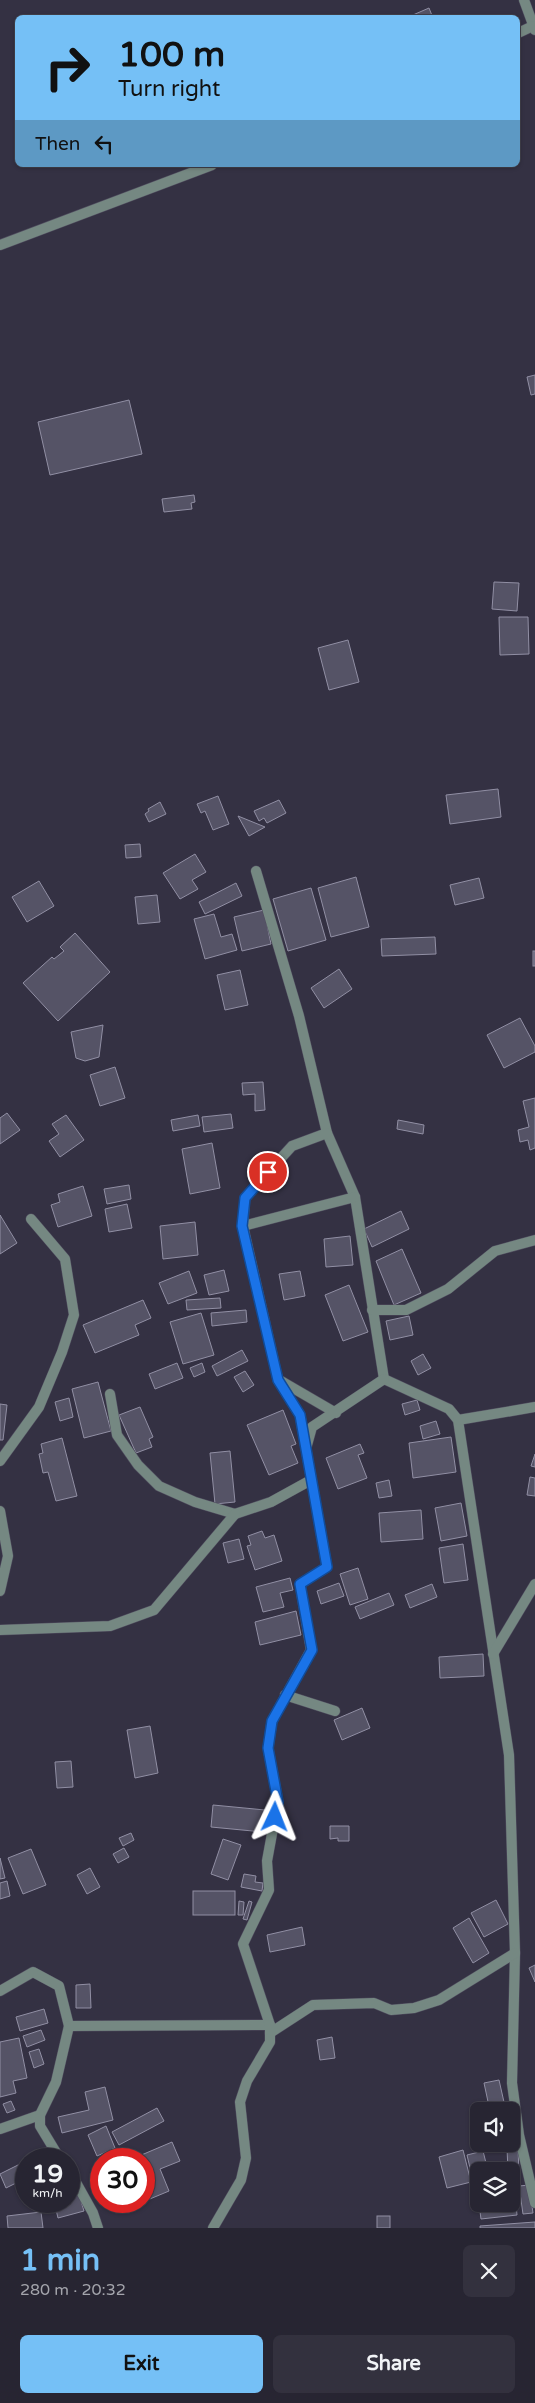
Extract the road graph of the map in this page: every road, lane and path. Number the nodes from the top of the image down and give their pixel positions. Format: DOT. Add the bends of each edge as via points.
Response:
graph roads {
  1 [pos="524,0"];
  2 [pos="534,28"];
  3 [pos="520,32"];
  4 [pos="207,167"];
  5 [pos="0,245"];
  6 [pos="256,871"];
  7 [pos="326,1133"];
  8 [pos="355,1197"];
  9 [pos="31,1219"];
  10 [pos="242,1226"];
  11 [pos="535,1240"];
  12 [pos="372,1310"];
  13 [pos="384,1379"];
  14 [pos="278,1380"];
  15 [pos="110,1394"];
  16 [pos="535,1407"];
  17 [pos="336,1413"];
  18 [pos="458,1420"];
  19 [pos="0,1461"];
  20 [pos="308,1461"];
  21 [pos="311,1480"];
  22 [pos="0,1511"];
  23 [pos="235,1514"];
  24 [pos="535,1584"];
  25 [pos="0,1591"];
  26 [pos="0,1630"];
  27 [pos="493,1654"];
  28 [pos="285,1694"];
  29 [pos="334,1711"];
  30 [pos="515,1953"];
  31 [pos="0,1991"];
  32 [pos="69,2026"];
  33 [pos="270,2029"];
  34 [pos="40,2115"];
  35 [pos="0,2129"];
  36 [pos="53,2148"];
  37 [pos="80,2190"];
  38 [pos="535,2203"];
  39 [pos="98,2228"];
  40 [pos="213,2228"];
  1 -- 2 [label="street"];
  2 -- 3 [label="street"];
  4 -- 5 [label="street"];
  6 -- 7 [label="street" via="299,1016"];
  7 -- 8 [label="street"];
  7 -- 10 [label="street" via="292,1146 245,1198"];
  8 -- 10 [label="street"];
  8 -- 12 [label="street"];
  9 -- 19 [label="street" via="65,1259 74,1315 39,1407"];
  10 -- 14 [label="street"];
  11 -- 12 [label="street" via="495,1251 448,1289 406,1310"];
  12 -- 13 [label="street"];
  13 -- 17 [label="street"];
  13 -- 18 [label="street" via="449,1409"];
  14 -- 17 [label="street"];
  14 -- 20 [label="street" via="300,1415"];
  15 -- 23 [label="street" via="117,1435 158,1486"];
  16 -- 18 [label="street"];
  17 -- 20 [label="street" via="312,1427 307,1441"];
  18 -- 27 [label="street"];
  20 -- 21 [label="street"];
  21 -- 23 [label="street" via="271,1502"];
  21 -- 28 [label="street" via="327,1567 300,1584 312,1650"];
  22 -- 25 [label="street" via="8,1556"];
  23 -- 26 [label="street" via="154,1610 110,1626"];
  24 -- 27 [label="street"];
  27 -- 30 [label="street" via="509,1755"];
  28 -- 29 [label="street"];
  28 -- 33 [label="street" via="272,1721 268,1748 278,1802 267,1861 269,1890 243,1944"];
  30 -- 33 [label="street" via="439,2000 414,2008 391,2010 374,2003 313,2005"];
  30 -- 38 [label="street" via="512,2083 519,2135"];
  31 -- 32 [label="street" via="33,1972 59,1986"];
  32 -- 33 [label="street"];
  32 -- 34 [label="street" via="56,2082"];
  33 -- 40 [label="street" via="270,2042 247,2081 240,2102 246,2158 241,2180"];
  34 -- 35 [label="street"];
  34 -- 36 [label="street" via="40,2126"];
  37 -- 39 [label="street"];
}
